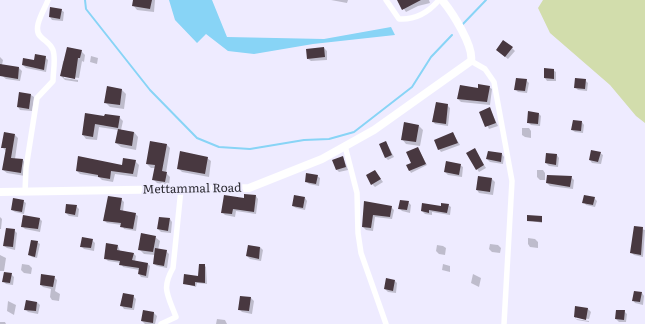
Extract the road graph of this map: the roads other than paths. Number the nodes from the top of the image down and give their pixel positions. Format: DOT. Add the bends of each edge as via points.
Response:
graph roads {
  1 [pos="48,0"];
  2 [pos="386,0"];
  3 [pos="439,0"];
  4 [pos="442,0"];
  5 [pos="471,61"];
  6 [pos="346,146"];
  7 [pos="181,189"];
  8 [pos="0,192"];
  9 [pos="25,192"];
  10 [pos="161,324"];
  11 [pos="386,324"];
  12 [pos="504,324"];
  1 -- 9 [label="street" via="37,32 51,45 54,52 53,81 37,98 26,168"];
  2 -- 3 [label="street" via="399,19 411,20 430,10"];
  4 -- 5 [label="main road" via="472,52"];
  5 -- 6 [label="main road, Mettammal Road" via="374,130"];
  5 -- 12 [label="street" via="485,69 494,82 512,181"];
  6 -- 7 [label="main road, Mettammal Road" via="322,159 249,188"];
  6 -- 11 [label="street" via="357,193 361,253"];
  7 -- 9 [label="main road, Mettammal Road"];
  7 -- 10 [label="street" via="173,268 165,286 176,317"];
  8 -- 9 [label="main road, Mettammal Road"];
}
